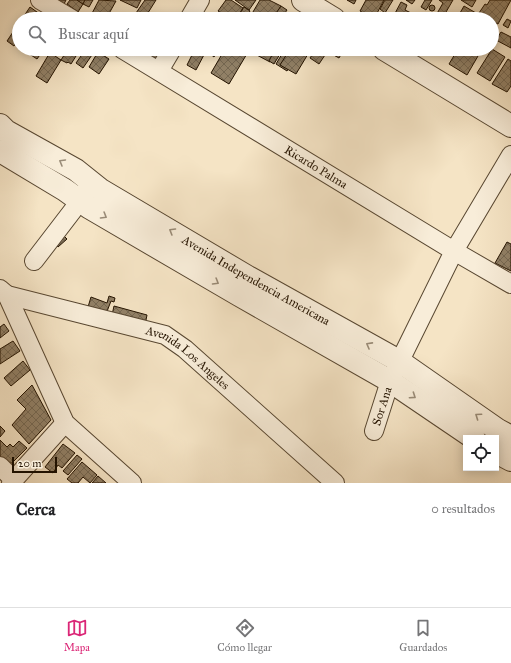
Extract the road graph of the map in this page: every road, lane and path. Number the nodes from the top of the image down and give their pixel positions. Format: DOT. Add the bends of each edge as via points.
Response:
graph roads {
  1 [pos="40,0"];
  2 [pos="200,0"];
  3 [pos="303,0"];
  4 [pos="60,12"];
  5 [pos="193,12"];
  6 [pos="323,12"];
  7 [pos="134,56"];
  8 [pos="168,56"];
  9 [pos="396,56"];
  10 [pos="159,71"];
  11 [pos="0,125"];
  12 [pos="511,126"];
  13 [pos="0,151"];
  14 [pos="511,155"];
  15 [pos="90,182"];
  16 [pos="80,201"];
  17 [pos="454,251"];
  18 [pos="34,261"];
  19 [pos="511,284"];
  20 [pos="3,292"];
  21 [pos="399,361"];
  22 [pos="390,381"];
  23 [pos="65,423"];
  24 [pos="374,431"];
  25 [pos="470,435"];
  26 [pos="511,437"];
  27 [pos="499,454"];
  28 [pos="511,460"];
  29 [pos="0,466"];
  30 [pos="13,481"];
  31 [pos="132,483"];
  32 [pos="335,483"];
  1 -- 4 [label="street"];
  2 -- 5 [label="street"];
  3 -- 6 [label="street"];
  7 -- 10 [label="street, Ricardo Palma"];
  8 -- 10 [label="street"];
  9 -- 12 [label="street"];
  10 -- 17 [label="street, Ricardo Palma"];
  15 -- 11 [label="street, Avenida Independencia Americana, one-way" via="76,170 6,131"];
  13 -- 16 [label="street, Avenida Independencia Americana"];
  14 -- 17 [label="street, Sor Ana"];
  15 -- 16 [label="street"];
  21 -- 15 [label="street, Avenida Independencia Americana, one-way" via="248,277"];
  16 -- 18 [label="street"];
  16 -- 22 [label="street, Avenida Independencia Americana, one-way"];
  17 -- 19 [label="street, Ricardo Palma"];
  17 -- 21 [label="street, Sor Ana"];
  20 -- 23 [label="street"];
  20 -- 32 [label="street, Avenida Los Angeles" via="164,335 185,349"];
  21 -- 22 [label="street, Sor Ana"];
  26 -- 21 [label="street, Avenida Independencia Americana, one-way"];
  22 -- 24 [label="street, Sor Ana"];
  22 -- 25 [label="street, Avenida Independencia Americana, one-way"];
  23 -- 30 [label="street"];
  23 -- 31 [label="street"];
  27 -- 28 [label="street"];
  29 -- 30 [label="street"];
}
